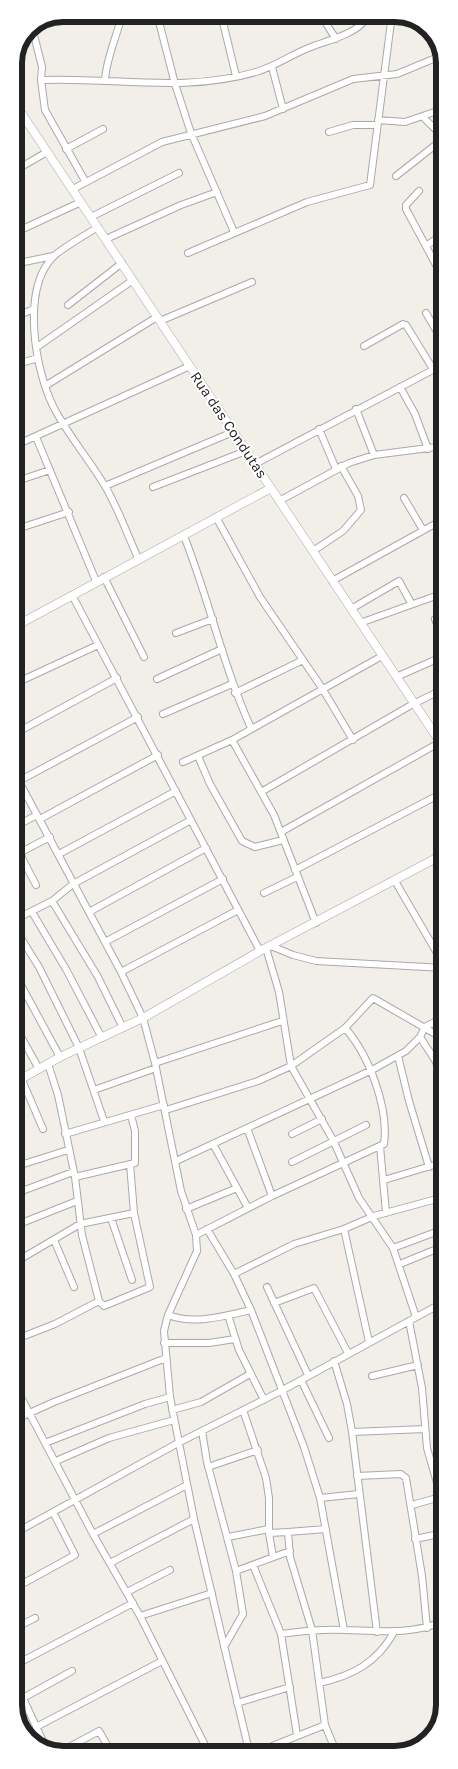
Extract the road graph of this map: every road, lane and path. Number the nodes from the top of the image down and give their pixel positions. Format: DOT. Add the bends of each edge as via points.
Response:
graph roads {
  1 [pos="120,22"];
  2 [pos="159,22"];
  3 [pos="223,22"];
  4 [pos="326,23"];
  5 [pos="363,23"];
  6 [pos="392,23"];
  7 [pos="34,36"];
  8 [pos="336,39"];
  9 [pos="435,58"];
  10 [pos="272,67"];
  11 [pos="236,76"];
  12 [pos="384,77"];
  13 [pos="41,80"];
  14 [pos="104,81"];
  15 [pos="175,84"];
  16 [pos="283,109"];
  17 [pos="436,112"];
  18 [pos="22,114"];
  19 [pos="422,117"];
  20 [pos="378,122"];
  21 [pos="103,129"];
  22 [pos="436,131"];
  23 [pos="329,132"];
  24 [pos="191,133"];
  25 [pos="436,144"];
  26 [pos="66,148"];
  27 [pos="47,152"];
  28 [pos="22,166"];
  29 [pos="179,173"];
  30 [pos="396,176"];
  31 [pos="85,181"];
  32 [pos="73,189"];
  33 [pos="217,192"];
  34 [pos="419,192"];
  35 [pos="81,202"];
  36 [pos="91,217"];
  37 [pos="98,227"];
  38 [pos="22,229"];
  39 [pos="234,232"];
  40 [pos="106,239"];
  41 [pos="436,239"];
  42 [pos="426,246"];
  43 [pos="188,253"];
  44 [pos="53,256"];
  45 [pos="22,262"];
  46 [pos="122,263"];
  47 [pos="436,264"];
  48 [pos="133,280"];
  49 [pos="252,282"];
  50 [pos="68,305"];
  51 [pos="34,309"];
  52 [pos="426,313"];
  53 [pos="22,314"];
  54 [pos="159,319"];
  55 [pos="436,329"];
  56 [pos="364,346"];
  57 [pos="37,347"];
  58 [pos="38,358"];
  59 [pos="22,363"];
  60 [pos="190,366"];
  61 [pos="436,367"];
  62 [pos="432,369"];
  63 [pos="45,386"];
  64 [pos="400,387"];
  65 [pos="356,408"];
  66 [pos="64,424"];
  67 [pos="319,429"];
  68 [pos="234,432"];
  69 [pos="36,437"];
  70 [pos="22,443"];
  71 [pos="436,448"];
  72 [pos="428,449"];
  73 [pos="246,451"];
  74 [pos="374,455"];
  75 [pos="255,464"];
  76 [pos="339,468"];
  77 [pos="50,470"];
  78 [pos="22,479"];
  79 [pos="105,486"];
  80 [pos="153,487"];
  81 [pos="271,488"];
  82 [pos="404,498"];
  83 [pos="280,501"];
  84 [pos="69,512"];
  85 [pos="216,517"];
  86 [pos="436,523"];
  87 [pos="22,527"];
  88 [pos="423,530"];
  89 [pos="184,536"];
  90 [pos="313,551"];
  91 [pos="138,558"];
  92 [pos="104,577"];
  93 [pos="96,581"];
  94 [pos="332,581"];
  95 [pos="72,595"];
  96 [pos="436,595"];
  97 [pos="411,603"];
  98 [pos="351,609"];
  99 [pos="213,619"];
  100 [pos="22,623"];
  101 [pos="360,623"];
  102 [pos="176,633"];
  103 [pos="98,644"];
  104 [pos="222,649"];
  105 [pos="382,656"];
  106 [pos="144,657"];
  107 [pos="303,660"];
  108 [pos="436,660"];
  109 [pos="396,677"];
  110 [pos="117,678"];
  111 [pos="157,679"];
  112 [pos="22,680"];
  113 [pos="232,684"];
  114 [pos="322,688"];
  115 [pos="235,693"];
  116 [pos="436,693"];
  117 [pos="413,704"];
  118 [pos="163,714"];
  119 [pos="138,717"];
  120 [pos="251,728"];
  121 [pos="22,730"];
  122 [pos="436,735"];
  123 [pos="232,740"];
  124 [pos="353,740"];
  125 [pos="436,746"];
  126 [pos="158,755"];
  127 [pos="198,756"];
  128 [pos="183,762"];
  129 [pos="22,779"];
  130 [pos="22,786"];
  131 [pos="176,791"];
  132 [pos="261,792"];
  133 [pos="436,796"];
  134 [pos="39,817"];
  135 [pos="191,820"];
  136 [pos="22,824"];
  137 [pos="281,832"];
  138 [pos="50,837"];
  139 [pos="283,840"];
  140 [pos="206,848"];
  141 [pos="22,851"];
  142 [pos="59,854"];
  143 [pos="22,858"];
  144 [pos="436,858"];
  145 [pos="296,874"];
  146 [pos="223,879"];
  147 [pos="395,881"];
  148 [pos="73,884"];
  149 [pos="36,885"];
  150 [pos="264,893"];
  151 [pos="52,901"];
  152 [pos="238,910"];
  153 [pos="32,912"];
  154 [pos="89,912"];
  155 [pos="22,916"];
  156 [pos="316,923"];
  157 [pos="22,940"];
  158 [pos="105,942"];
  159 [pos="266,948"];
  160 [pos="436,952"];
  161 [pos="436,964"];
  162 [pos="121,972"];
  163 [pos="22,987"];
  164 [pos="143,1018"];
  165 [pos="282,1021"];
  166 [pos="436,1021"];
  167 [pos="425,1027"];
  168 [pos="123,1028"];
  169 [pos="345,1028"];
  170 [pos="436,1034"];
  171 [pos="420,1037"];
  172 [pos="22,1038"];
  173 [pos="102,1038"];
  174 [pos="79,1048"];
  175 [pos="398,1056"];
  176 [pos="60,1057"];
  177 [pos="436,1062"];
  178 [pos="48,1064"];
  179 [pos="156,1065"];
  180 [pos="290,1066"];
  181 [pos="39,1069"];
  182 [pos="372,1070"];
  183 [pos="22,1079"];
  184 [pos="22,1089"];
  185 [pos="94,1090"];
  186 [pos="310,1098"];
  187 [pos="165,1108"];
  188 [pos="130,1115"];
  189 [pos="322,1119"];
  190 [pos="104,1122"];
  191 [pos="366,1125"];
  192 [pos="247,1128"];
  193 [pos="43,1130"];
  194 [pos="65,1134"];
  195 [pos="292,1134"];
  196 [pos="333,1140"];
  197 [pos="213,1144"];
  198 [pos="380,1146"];
  199 [pos="68,1150"];
  200 [pos="176,1161"];
  201 [pos="292,1162"];
  202 [pos="343,1163"];
  203 [pos="22,1164"];
  204 [pos="130,1164"];
  205 [pos="436,1165"];
  206 [pos="429,1167"];
  207 [pos="74,1174"];
  208 [pos="384,1180"];
  209 [pos="238,1188"];
  210 [pos="22,1191"];
  211 [pos="272,1196"];
  212 [pos="436,1199"];
  213 [pos="77,1201"];
  214 [pos="248,1208"];
  215 [pos="186,1210"];
  216 [pos="134,1213"];
  217 [pos="386,1213"];
  218 [pos="374,1216"];
  219 [pos="111,1218"];
  220 [pos="22,1223"];
  221 [pos="80,1224"];
  222 [pos="207,1229"];
  223 [pos="344,1229"];
  224 [pos="436,1233"];
  225 [pos="196,1235"];
  226 [pos="54,1240"];
  227 [pos="393,1248"];
  228 [pos="436,1249"];
  229 [pos="22,1258"];
  230 [pos="400,1264"];
  231 [pos="234,1274"];
  232 [pos="132,1280"];
  233 [pos="74,1287"];
  234 [pos="267,1287"];
  235 [pos="99,1301"];
  236 [pos="274,1303"];
  237 [pos="436,1306"];
  238 [pos="251,1310"];
  239 [pos="168,1315"];
  240 [pos="228,1315"];
  241 [pos="413,1319"];
  242 [pos="22,1337"];
  243 [pos="235,1338"];
  244 [pos="369,1342"];
  245 [pos="164,1343"];
  246 [pos="348,1353"];
  247 [pos="166,1358"];
  248 [pos="334,1361"];
  249 [pos="418,1365"];
  250 [pos="250,1374"];
  251 [pos="308,1375"];
  252 [pos="372,1376"];
  253 [pos="301,1380"];
  254 [pos="281,1390"];
  255 [pos="170,1397"];
  256 [pos="22,1399"];
  257 [pos="264,1400"];
  258 [pos="172,1410"];
  259 [pos="243,1410"];
  260 [pos="29,1413"];
  261 [pos="22,1416"];
  262 [pos="174,1420"];
  263 [pos="425,1429"];
  264 [pos="202,1431"];
  265 [pos="352,1432"];
  266 [pos="328,1438"];
  267 [pos="45,1443"];
  268 [pos="178,1443"];
  269 [pos="258,1450"];
  270 [pos="56,1461"];
  271 [pos="208,1467"];
  272 [pos="357,1476"];
  273 [pos="436,1476"];
  274 [pos="187,1485"];
  275 [pos="359,1494"];
  276 [pos="320,1498"];
  277 [pos="436,1499"];
  278 [pos="75,1500"];
  279 [pos="412,1506"];
  280 [pos="53,1512"];
  281 [pos="194,1519"];
  282 [pos="22,1528"];
  283 [pos="326,1529"];
  284 [pos="268,1531"];
  285 [pos="288,1532"];
  286 [pos="93,1534"];
  287 [pos="436,1535"];
  288 [pos="228,1537"];
  289 [pos="415,1539"];
  290 [pos="290,1551"];
  291 [pos="272,1557"];
  292 [pos="110,1563"];
  293 [pos="253,1565"];
  294 [pos="170,1570"];
  295 [pos="236,1571"];
  296 [pos="22,1580"];
  297 [pos="127,1592"];
  298 [pos="212,1593"];
  299 [pos="133,1603"];
  300 [pos="140,1616"];
  301 [pos="36,1618"];
  302 [pos="436,1624"];
  303 [pos="22,1625"];
  304 [pos="427,1628"];
  305 [pos="312,1630"];
  306 [pos="344,1630"];
  307 [pos="377,1632"];
  308 [pos="394,1632"];
  309 [pos="281,1634"];
  310 [pos="224,1647"];
  311 [pos="22,1661"];
  312 [pos="162,1661"];
  313 [pos="72,1671"];
  314 [pos="319,1683"];
  315 [pos="290,1687"];
  316 [pos="23,1698"];
  317 [pos="237,1703"];
  318 [pos="325,1724"];
  319 [pos="36,1727"];
  320 [pos="297,1735"];
  321 [pos="41,1740"];
  322 [pos="71,1746"];
  323 [pos="108,1746"];
  324 [pos="205,1746"];
  325 [pos="249,1746"];
  326 [pos="270,1746"];
  327 [pos="334,1746"];
  1 -- 14 [label="street" via="106,62"];
  2 -- 15 [label="street"];
  3 -- 11 [label="street"];
  4 -- 8 [label="street"];
  5 -- 8 [label="street"];
  6 -- 12 [label="street"];
  7 -- 13 [label="street" via="42,67"];
  8 -- 10 [label="street" via="294,54"];
  9 -- 12 [label="street"];
  10 -- 11 [label="street"];
  10 -- 16 [label="street"];
  11 -- 15 [label="street"];
  12 -- 16 [label="street" via="353,79"];
  12 -- 20 [label="street"];
  13 -- 14 [label="street"];
  13 -- 26 [label="street" via="45,110"];
  14 -- 15 [label="street"];
  15 -- 24 [label="street"];
  16 -- 24 [label="street"];
  17 -- 19 [label="street"];
  18 -- 27 [label="street, Rua das Condutas"];
  19 -- 20 [label="street" via="405,122"];
  19 -- 22 [label="street"];
  20 -- 23 [label="street"];
  20 -- 39 [label="street" via="370,185 307,202"];
  21 -- 26 [label="street"];
  24 -- 31 [label="street" via="162,142"];
  24 -- 33 [label="street"];
  25 -- 30 [label="street"];
  26 -- 31 [label="street"];
  27 -- 28 [label="street"];
  27 -- 32 [label="street, Rua das Condutas"];
  29 -- 36 [label="street"];
  31 -- 32 [label="street"];
  32 -- 35 [label="street, Rua das Condutas"];
  33 -- 39 [label="street"];
  33 -- 40 [label="street"];
  34 -- 42 [label="street" via="406,207"];
  35 -- 36 [label="street, Rua das Condutas"];
  35 -- 38 [label="street"];
  36 -- 37 [label="street, Rua das Condutas"];
  37 -- 40 [label="street, Rua das Condutas"];
  37 -- 44 [label="street"];
  39 -- 43 [label="street"];
  40 -- 46 [label="street, Rua das Condutas"];
  41 -- 42 [label="street"];
  42 -- 47 [label="street"];
  44 -- 45 [label="street"];
  44 -- 51 [label="street" via="39,285"];
  46 -- 48 [label="street, Rua das Condutas"];
  46 -- 50 [label="street"];
  48 -- 54 [label="street, Rua das Condutas"];
  48 -- 57 [label="street"];
  49 -- 54 [label="street"];
  51 -- 53 [label="street"];
  51 -- 57 [label="street"];
  52 -- 55 [label="street"];
  54 -- 60 [label="street, Rua das Condutas"];
  54 -- 63 [label="street"];
  56 -- 62 [label="street" via="406,325"];
  57 -- 58 [label="street"];
  58 -- 59 [label="street"];
  58 -- 63 [label="street"];
  60 -- 66 [label="street"];
  60 -- 68 [label="street, Rua das Condutas"];
  61 -- 62 [label="street"];
  62 -- 64 [label="street"];
  63 -- 66 [label="street"];
  64 -- 65 [label="street"];
  64 -- 72 [label="street" via="415,414"];
  65 -- 67 [label="street"];
  65 -- 74 [label="street"];
  66 -- 69 [label="street"];
  66 -- 79 [label="street"];
  67 -- 75 [label="street"];
  67 -- 76 [label="street"];
  68 -- 73 [label="street, Rua das Condutas"];
  68 -- 79 [label="street"];
  69 -- 70 [label="street"];
  69 -- 77 [label="street"];
  71 -- 72 [label="street"];
  72 -- 74 [label="street"];
  73 -- 75 [label="street, Rua das Condutas"];
  73 -- 80 [label="street"];
  74 -- 76 [label="street"];
  75 -- 81 [label="street, Rua das Condutas"];
  76 -- 83 [label="street"];
  76 -- 90 [label="street" via="358,496 361,510 343,531"];
  77 -- 78 [label="street"];
  77 -- 84 [label="street"];
  79 -- 91 [label="street"];
  81 -- 83 [label="street, Rua das Condutas"];
  81 -- 85 [label="street"];
  82 -- 88 [label="street"];
  83 -- 90 [label="street, Rua das Condutas"];
  84 -- 87 [label="street"];
  84 -- 93 [label="street"];
  85 -- 89 [label="street"];
  85 -- 107 [label="street" via="260,597"];
  86 -- 88 [label="street"];
  88 -- 94 [label="street"];
  89 -- 91 [label="street"];
  89 -- 99 [label="street"];
  90 -- 94 [label="street, Rua das Condutas"];
  91 -- 92 [label="street"];
  92 -- 93 [label="street"];
  92 -- 106 [label="street"];
  93 -- 95 [label="street"];
  94 -- 98 [label="street, Rua das Condutas"];
  95 -- 100 [label="street"];
  95 -- 103 [label="street"];
  96 -- 97 [label="street"];
  97 -- 98 [label="street" via="398,581"];
  97 -- 101 [label="street"];
  98 -- 101 [label="street, Rua das Condutas"];
  99 -- 102 [label="street"];
  99 -- 104 [label="street"];
  101 -- 105 [label="street, Rua das Condutas"];
  103 -- 110 [label="street"];
  103 -- 112 [label="street"];
  104 -- 111 [label="street"];
  104 -- 113 [label="street"];
  105 -- 109 [label="street, Rua das Condutas"];
  105 -- 114 [label="street"];
  107 -- 114 [label="street"];
  107 -- 115 [label="street"];
  108 -- 109 [label="street"];
  109 -- 117 [label="street, Rua das Condutas"];
  110 -- 119 [label="street"];
  110 -- 121 [label="street"];
  113 -- 115 [label="street"];
  113 -- 118 [label="street"];
  114 -- 120 [label="street"];
  114 -- 124 [label="street"];
  115 -- 120 [label="street"];
  116 -- 117 [label="street"];
  117 -- 122 [label="street, Rua das Condutas"];
  117 -- 124 [label="street"];
  119 -- 126 [label="street"];
  119 -- 129 [label="street"];
  120 -- 123 [label="street"];
  123 -- 127 [label="street"];
  123 -- 132 [label="street"];
  124 -- 132 [label="street"];
  125 -- 137 [label="street"];
  126 -- 131 [label="street"];
  126 -- 134 [label="street"];
  127 -- 128 [label="street"];
  127 -- 139 [label="street" via="242,841 256,848"];
  130 -- 134 [label="street"];
  131 -- 135 [label="street"];
  131 -- 142 [label="street"];
  132 -- 137 [label="street"];
  133 -- 145 [label="street"];
  134 -- 136 [label="street"];
  134 -- 138 [label="street"];
  135 -- 140 [label="street"];
  135 -- 148 [label="street"];
  137 -- 139 [label="street"];
  138 -- 141 [label="street"];
  138 -- 142 [label="street"];
  139 -- 145 [label="street"];
  140 -- 146 [label="street"];
  140 -- 154 [label="street"];
  142 -- 148 [label="street"];
  143 -- 149 [label="street"];
  144 -- 147 [label="street"];
  145 -- 150 [label="street"];
  145 -- 156 [label="street"];
  146 -- 152 [label="street"];
  146 -- 158 [label="street"];
  147 -- 156 [label="street"];
  147 -- 160 [label="street"];
  148 -- 151 [label="street"];
  148 -- 154 [label="street"];
  151 -- 153 [label="street"];
  151 -- 168 [label="street" via="98,978"];
  152 -- 159 [label="street"];
  152 -- 162 [label="street"];
  153 -- 155 [label="street"];
  153 -- 173 [label="street"];
  154 -- 158 [label="street"];
  156 -- 159 [label="street"];
  157 -- 174 [label="street"];
  158 -- 162 [label="street"];
  159 -- 161 [label="street" via="316,961"];
  159 -- 164 [label="street"];
  159 -- 165 [label="street" via="279,992"];
  162 -- 164 [label="street"];
  163 -- 176 [label="street"];
  164 -- 168 [label="street"];
  164 -- 179 [label="street"];
  165 -- 179 [label="street"];
  165 -- 180 [label="street"];
  166 -- 167 [label="street"];
  167 -- 169 [label="street" via="373,998"];
  167 -- 170 [label="street"];
  167 -- 171 [label="street"];
  168 -- 173 [label="street"];
  169 -- 180 [label="street"];
  169 -- 182 [label="street"];
  171 -- 175 [label="street"];
  171 -- 177 [label="street"];
  172 -- 181 [label="street"];
  173 -- 174 [label="street"];
  174 -- 176 [label="street"];
  174 -- 185 [label="street"];
  175 -- 182 [label="street"];
  175 -- 206 [label="street"];
  176 -- 178 [label="street"];
  178 -- 181 [label="street"];
  178 -- 194 [label="street" via="56,1086"];
  179 -- 185 [label="street"];
  179 -- 187 [label="street"];
  180 -- 186 [label="street"];
  180 -- 187 [label="street" via="249,1084"];
  181 -- 183 [label="street"];
  182 -- 186 [label="street"];
  182 -- 198 [label="street" via="382,1111 385,1143"];
  184 -- 193 [label="street"];
  185 -- 190 [label="street"];
  186 -- 189 [label="street"];
  186 -- 192 [label="street"];
  187 -- 188 [label="street"];
  187 -- 200 [label="street"];
  188 -- 190 [label="street"];
  188 -- 204 [label="street" via="135,1161"];
  189 -- 195 [label="street"];
  189 -- 196 [label="street"];
  190 -- 194 [label="street"];
  191 -- 196 [label="street"];
  192 -- 197 [label="street"];
  192 -- 211 [label="street"];
  194 -- 199 [label="street"];
  196 -- 201 [label="street"];
  196 -- 202 [label="street"];
  197 -- 200 [label="street"];
  197 -- 209 [label="street"];
  198 -- 202 [label="street"];
  198 -- 208 [label="street"];
  199 -- 203 [label="street"];
  199 -- 207 [label="street"];
  200 -- 215 [label="street"];
  202 -- 211 [label="street"];
  202 -- 218 [label="street" via="359,1198"];
  204 -- 207 [label="street"];
  204 -- 216 [label="street"];
  205 -- 206 [label="street"];
  206 -- 208 [label="street"];
  207 -- 210 [label="street"];
  207 -- 213 [label="street"];
  208 -- 217 [label="street"];
  209 -- 214 [label="street"];
  209 -- 215 [label="street"];
  211 -- 214 [label="street"];
  212 -- 217 [label="street"];
  213 -- 220 [label="street"];
  213 -- 221 [label="street"];
  214 -- 222 [label="street"];
  215 -- 225 [label="street"];
  216 -- 219 [label="street"];
  216 -- 235 [label="street" via="150,1287 104,1306"];
  217 -- 218 [label="street"];
  218 -- 223 [label="street"];
  218 -- 227 [label="street"];
  219 -- 221 [label="street"];
  219 -- 232 [label="street"];
  221 -- 226 [label="street"];
  221 -- 235 [label="street"];
  222 -- 225 [label="street"];
  222 -- 231 [label="street"];
  223 -- 231 [label="street" via="294,1244"];
  223 -- 244 [label="street"];
  224 -- 227 [label="street"];
  225 -- 239 [label="street" via="196,1258"];
  226 -- 229 [label="street"];
  226 -- 233 [label="street"];
  227 -- 230 [label="street"];
  228 -- 230 [label="street"];
  230 -- 241 [label="street"];
  231 -- 238 [label="street"];
  234 -- 236 [label="street"];
  235 -- 242 [label="street"];
  236 -- 246 [label="street" via="314,1288"];
  236 -- 251 [label="street"];
  237 -- 241 [label="street"];
  238 -- 240 [label="street"];
  238 -- 254 [label="street"];
  239 -- 240 [label="street" via="186,1320"];
  239 -- 245 [label="street"];
  240 -- 243 [label="street"];
  241 -- 244 [label="street"];
  241 -- 249 [label="street"];
  243 -- 245 [label="street" via="209,1343"];
  243 -- 250 [label="street"];
  244 -- 246 [label="street"];
  245 -- 247 [label="street"];
  246 -- 248 [label="street"];
  247 -- 255 [label="street"];
  247 -- 260 [label="street"];
  248 -- 251 [label="street"];
  248 -- 265 [label="street"];
  249 -- 252 [label="street"];
  249 -- 263 [label="street"];
  250 -- 257 [label="street"];
  250 -- 258 [label="street" via="201,1402"];
  251 -- 253 [label="street"];
  253 -- 254 [label="street"];
  253 -- 266 [label="street"];
  254 -- 257 [label="street"];
  254 -- 276 [label="street"];
  255 -- 258 [label="street"];
  255 -- 267 [label="street"];
  256 -- 260 [label="street"];
  257 -- 259 [label="street"];
  258 -- 262 [label="street"];
  259 -- 264 [label="street"];
  259 -- 269 [label="street"];
  260 -- 261 [label="street"];
  260 -- 267 [label="street"];
  262 -- 268 [label="street"];
  262 -- 270 [label="street" via="109,1438"];
  263 -- 265 [label="street"];
  263 -- 273 [label="street"];
  264 -- 268 [label="street"];
  264 -- 271 [label="street"];
  265 -- 272 [label="street"];
  267 -- 270 [label="street"];
  268 -- 274 [label="street"];
  268 -- 278 [label="street"];
  269 -- 271 [label="street"];
  269 -- 284 [label="street" via="269,1498"];
  270 -- 278 [label="street"];
  271 -- 288 [label="street"];
  272 -- 275 [label="street"];
  272 -- 279 [label="street" via="401,1474 406,1478"];
  274 -- 281 [label="street"];
  274 -- 286 [label="street"];
  275 -- 276 [label="street"];
  275 -- 307 [label="street"];
  276 -- 283 [label="street"];
  277 -- 279 [label="street"];
  278 -- 280 [label="street"];
  278 -- 286 [label="street"];
  279 -- 289 [label="street"];
  280 -- 282 [label="street"];
  280 -- 296 [label="street" via="76,1554 24,1583"];
  281 -- 292 [label="street"];
  281 -- 298 [label="street"];
  283 -- 285 [label="street"];
  283 -- 306 [label="street"];
  284 -- 285 [label="street"];
  284 -- 288 [label="street"];
  284 -- 291 [label="street"];
  285 -- 290 [label="street"];
  286 -- 292 [label="street"];
  287 -- 289 [label="street"];
  288 -- 295 [label="street"];
  289 -- 304 [label="street"];
  290 -- 291 [label="street"];
  290 -- 305 [label="street"];
  291 -- 293 [label="street"];
  292 -- 297 [label="street"];
  293 -- 295 [label="street"];
  293 -- 309 [label="street"];
  294 -- 297 [label="street"];
  295 -- 310 [label="street" via="244,1614"];
  297 -- 299 [label="street"];
  298 -- 300 [label="street"];
  298 -- 310 [label="street"];
  299 -- 300 [label="street"];
  299 -- 311 [label="street"];
  300 -- 312 [label="street"];
  301 -- 303 [label="street"];
  302 -- 304 [label="street"];
  304 -- 308 [label="street"];
  305 -- 306 [label="street"];
  305 -- 309 [label="street"];
  305 -- 314 [label="street"];
  306 -- 307 [label="street"];
  307 -- 308 [label="street"];
  308 -- 314 [label="street" via="375,1656 353,1674"];
  309 -- 315 [label="street"];
  310 -- 317 [label="street"];
  312 -- 319 [label="street"];
  312 -- 324 [label="street"];
  313 -- 316 [label="street"];
  314 -- 318 [label="street"];
  315 -- 317 [label="street"];
  315 -- 320 [label="street"];
  316 -- 319 [label="street"];
  317 -- 325 [label="street"];
  318 -- 320 [label="street"];
  318 -- 327 [label="street"];
  319 -- 321 [label="street"];
  320 -- 326 [label="street"];
  322 -- 323 [label="street" via="99,1731"];
}
